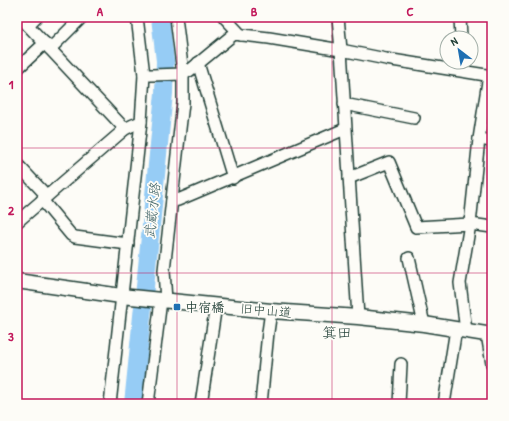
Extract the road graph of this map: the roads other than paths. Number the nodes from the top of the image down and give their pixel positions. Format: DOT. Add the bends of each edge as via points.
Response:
graph roads {
  1 [pos="36,17"];
  2 [pos="82,17"];
  3 [pos="137,17"];
  4 [pos="176,17"];
  5 [pos="224,17"];
  6 [pos="338,17"];
  7 [pos="460,17"];
  8 [pos="24,21"];
  9 [pos="461,30"];
  10 [pos="241,35"];
  11 [pos="47,46"];
  12 [pos="341,50"];
  13 [pos="198,63"];
  14 [pos="439,64"];
  15 [pos="17,69"];
  16 [pos="474,70"];
  17 [pos="179,74"];
  18 [pos="148,75"];
  19 [pos="490,75"];
  20 [pos="344,104"];
  21 [pos="414,118"];
  22 [pos="141,122"];
  23 [pos="125,129"];
  24 [pos="345,129"];
  25 [pos="479,139"];
  26 [pos="492,141"];
  27 [pos="17,164"];
  28 [pos="233,178"];
  29 [pos="348,178"];
  30 [pos="44,198"];
  31 [pos="172,201"];
  32 [pos="17,222"];
  33 [pos="470,224"];
  34 [pos="492,226"];
  35 [pos="128,244"];
  36 [pos="409,258"];
  37 [pos="17,281"];
  38 [pos="124,296"];
  39 [pos="161,300"];
  40 [pos="216,305"];
  41 [pos="271,311"];
  42 [pos="358,317"];
  43 [pos="424,324"];
  44 [pos="461,330"];
  45 [pos="490,334"];
  46 [pos="401,364"];
  47 [pos="492,364"];
  48 [pos="110,404"];
  49 [pos="148,404"];
  50 [pos="202,404"];
  51 [pos="261,404"];
  52 [pos="399,404"];
  53 [pos="444,404"];
  1 -- 8 [label="street"];
  2 -- 11 [label="street"];
  3 -- 18 [label="street"];
  4 -- 17 [label="street"];
  5 -- 10 [label="street"];
  6 -- 12 [label="street"];
  7 -- 9 [label="street"];
  8 -- 11 [label="street"];
  10 -- 12 [label="street"];
  10 -- 13 [label="street" via="234,34"];
  11 -- 15 [label="street"];
  11 -- 23 [label="street"];
  12 -- 14 [label="street" via="386,59"];
  12 -- 20 [label="street"];
  13 -- 17 [label="street" via="189,71"];
  13 -- 28 [label="street"];
  16 -- 19 [label="street"];
  17 -- 18 [label="street"];
  17 -- 31 [label="street" via="182,103"];
  18 -- 22 [label="street"];
  19 -- 25 [label="street"];
  20 -- 21 [label="street"];
  20 -- 24 [label="street"];
  22 -- 23 [label="street"];
  22 -- 35 [label="street"];
  23 -- 30 [label="street"];
  24 -- 28 [label="street"];
  24 -- 29 [label="street"];
  25 -- 26 [label="street"];
  25 -- 33 [label="street"];
  27 -- 30 [label="street"];
  28 -- 31 [label="street"];
  29 -- 33 [label="street" via="388,162 416,227"];
  29 -- 42 [label="street"];
  30 -- 32 [label="street"];
  30 -- 35 [label="street" via="71,235"];
  31 -- 39 [label="street"];
  33 -- 34 [label="street"];
  33 -- 44 [label="street" via="460,283"];
  35 -- 38 [label="street"];
  36 -- 43 [label="street"];
  37 -- 38 [label="main road, 旧中山道"];
  38 -- 39 [label="main road, 旧中山道"];
  38 -- 48 [label="street"];
  39 -- 40 [label="main road, 旧中山道"];
  39 -- 49 [label="street"];
  40 -- 41 [label="main road, 旧中山道"];
  40 -- 50 [label="street"];
  41 -- 42 [label="main road, 旧中山道"];
  41 -- 51 [label="street"];
  42 -- 43 [label="main road, 旧中山道"];
  43 -- 44 [label="main road, 旧中山道"];
  44 -- 45 [label="main road, 旧中山道"];
  44 -- 53 [label="street"];
  45 -- 47 [label="street"];
  46 -- 52 [label="street"];
}
